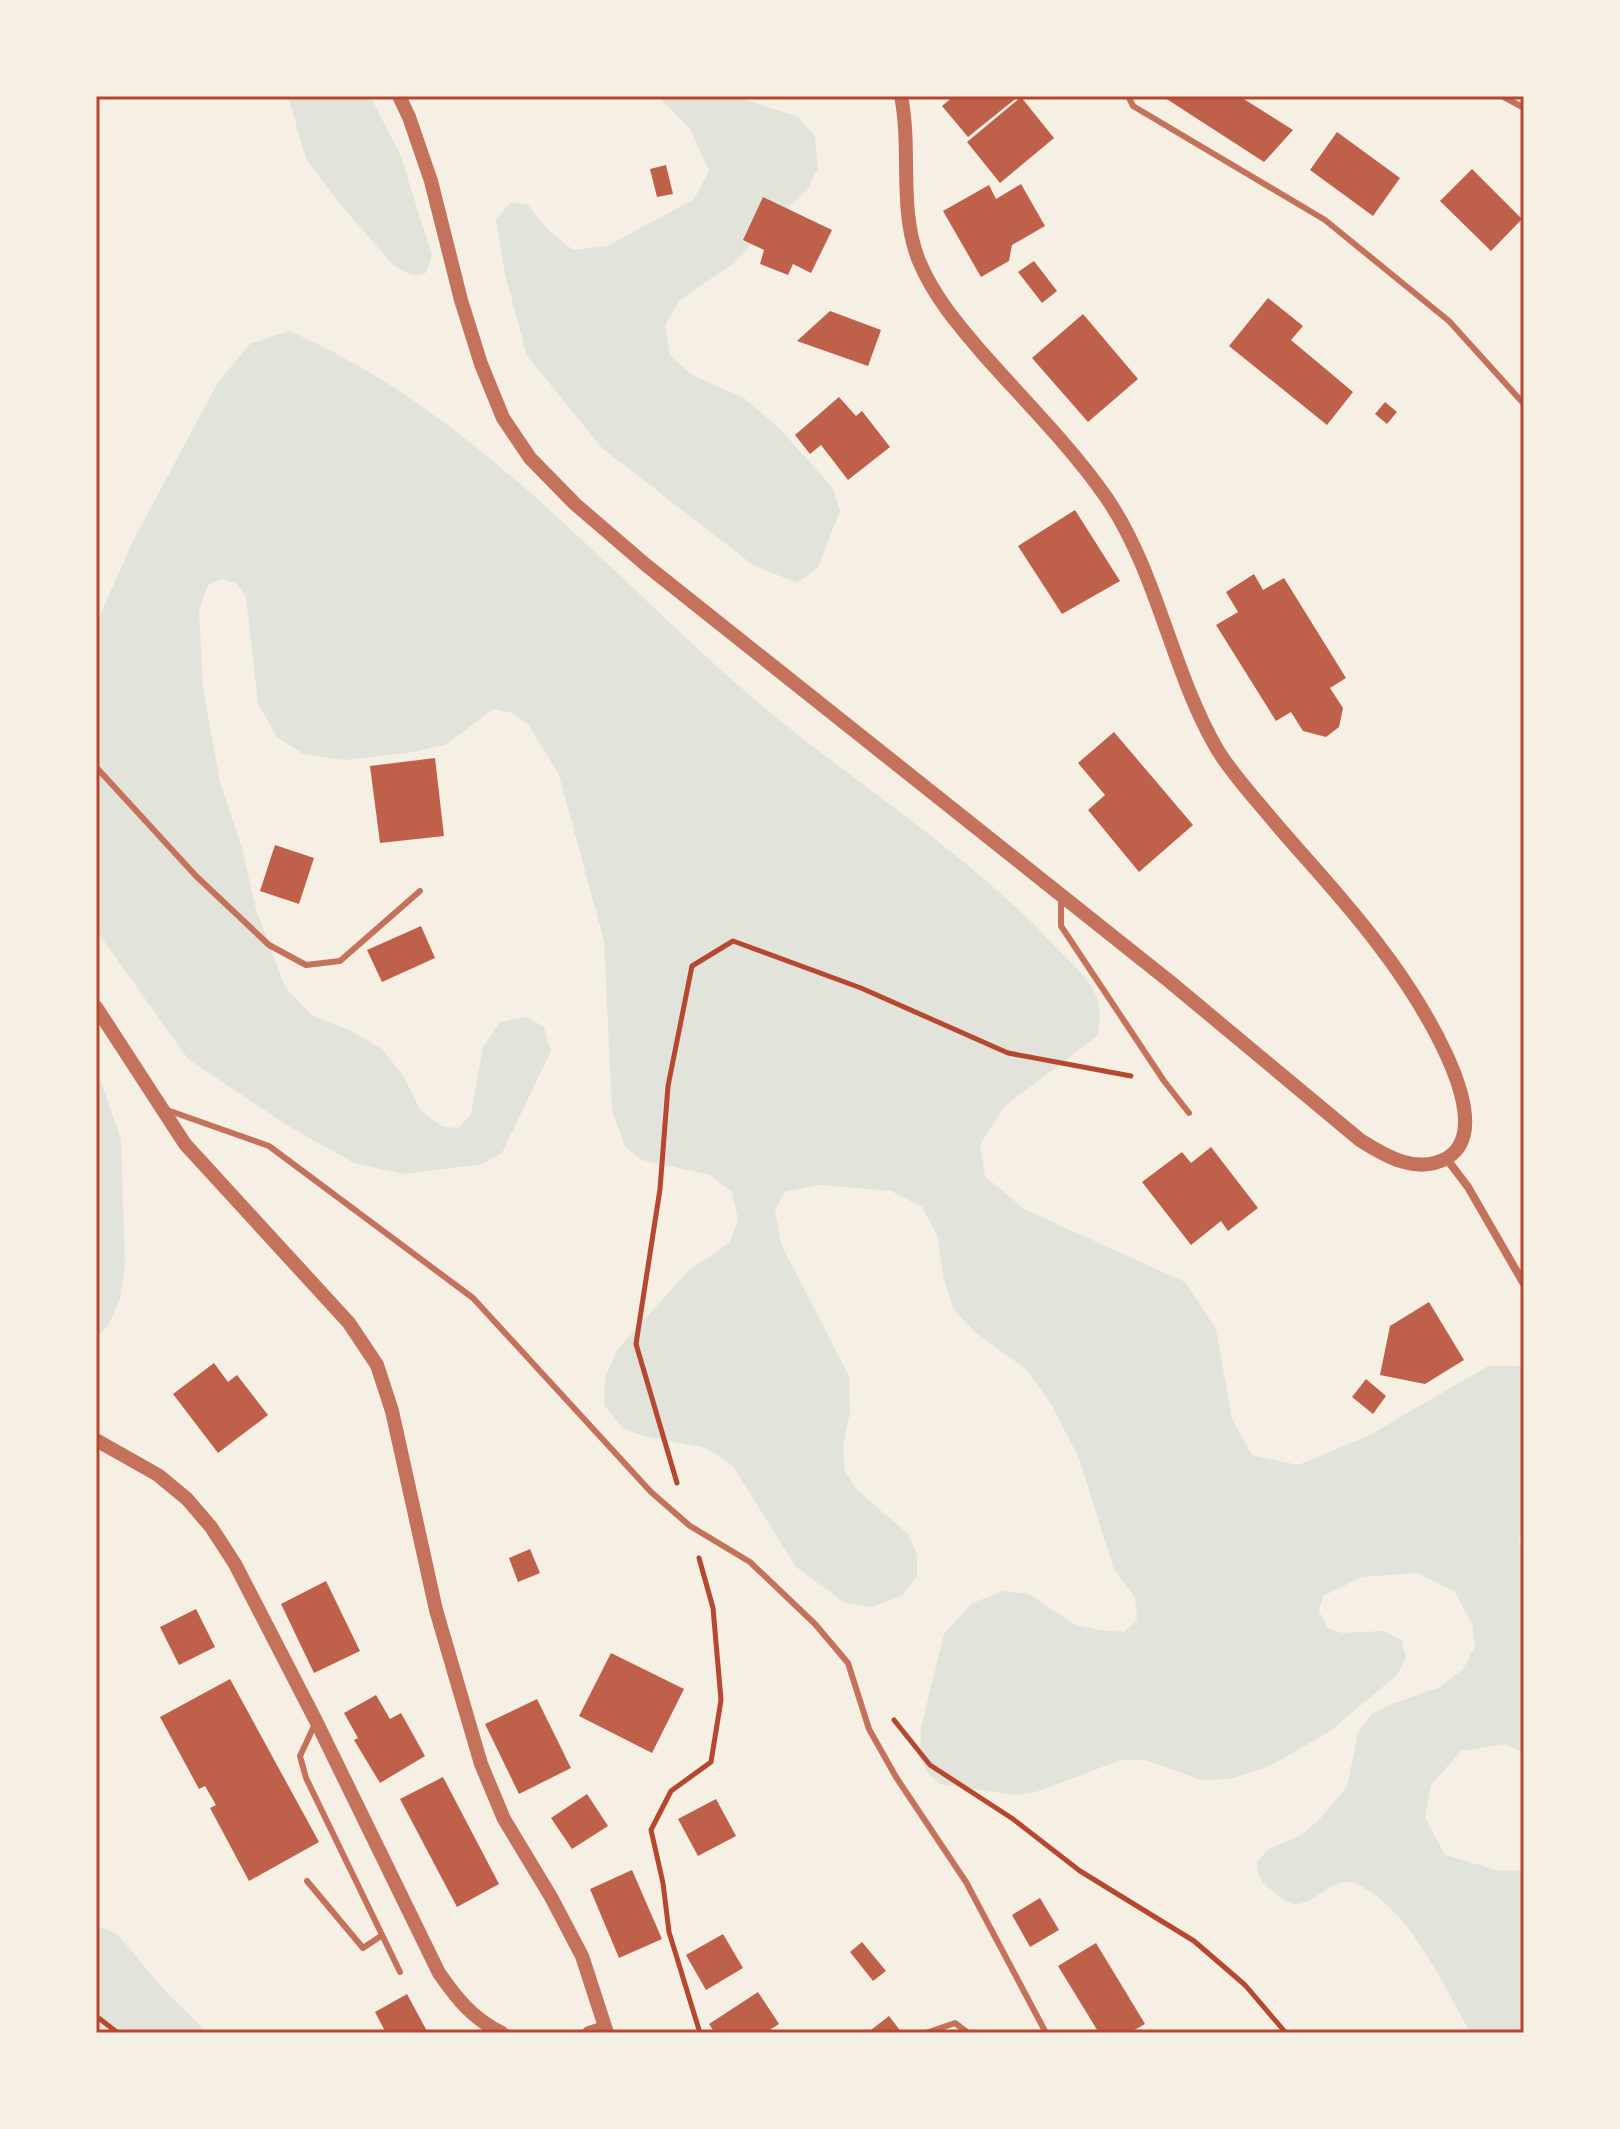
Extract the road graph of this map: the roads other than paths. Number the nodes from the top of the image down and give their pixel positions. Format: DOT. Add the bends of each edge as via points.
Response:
graph roads {
  1 [pos="399,96"];
  2 [pos="901,96"];
  3 [pos="1128,96"];
  4 [pos="1502,96"];
  5 [pos="1524,108"];
  6 [pos="1524,404"];
  7 [pos="96,767"];
  8 [pos="420,891"];
  9 [pos="1061,895"];
  10 [pos="96,1007"];
  11 [pos="160,1108"];
  12 [pos="1189,1113"];
  13 [pos="1446,1158"];
  14 [pos="1524,1284"];
  15 [pos="96,1440"];
  16 [pos="316,1721"];
  17 [pos="307,1881"];
  18 [pos="381,1936"];
  19 [pos="400,1972"];
  20 [pos="606,2031"];
  21 [pos="502,2033"];
  22 [pos="589,2033"];
  23 [pos="926,2033"];
  24 [pos="968,2033"];
  25 [pos="1046,2033"];
  1 -- 9 [label="street" via="431,181 481,364 503,418 530,458 646,565"];
  2 -- 13 [label="street" via="907,217 924,272 954,319 1113,508 1218,750 1382,949 1428,1019 1466,1114 1460,1146"];
  3 -- 6 [label="lane" via="1133,106 1325,220 1449,321"];
  4 -- 5 [label="lane"];
  7 -- 8 [label="lane" via="196,876 269,945 306,965 340,961"];
  9 -- 12 [label="lane" via="1061,926"];
  9 -- 13 [label="street" via="1360,1140 1406,1163"];
  10 -- 11 [label="street"];
  11 -- 20 [label="street" via="234,1200 349,1323 377,1365 436,1610 481,1764 504,1819 582,1956"];
  11 -- 25 [label="lane" via="269,1146 473,1298 651,1492 690,1526 750,1562 815,1624 848,1663 869,1729 966,1882"];
  13 -- 14 [label="street"];
  15 -- 16 [label="street" via="158,1475 211,1527"];
  16 -- 18 [label="lane" via="300,1756 306,1778"];
  16 -- 21 [label="street" via="439,1973 462,2006"];
  17 -- 18 [label="lane" via="363,1948"];
  18 -- 19 [label="lane"];
  20 -- 22 [label="street"];
  23 -- 24 [label="lane" via="955,2023"];
}
